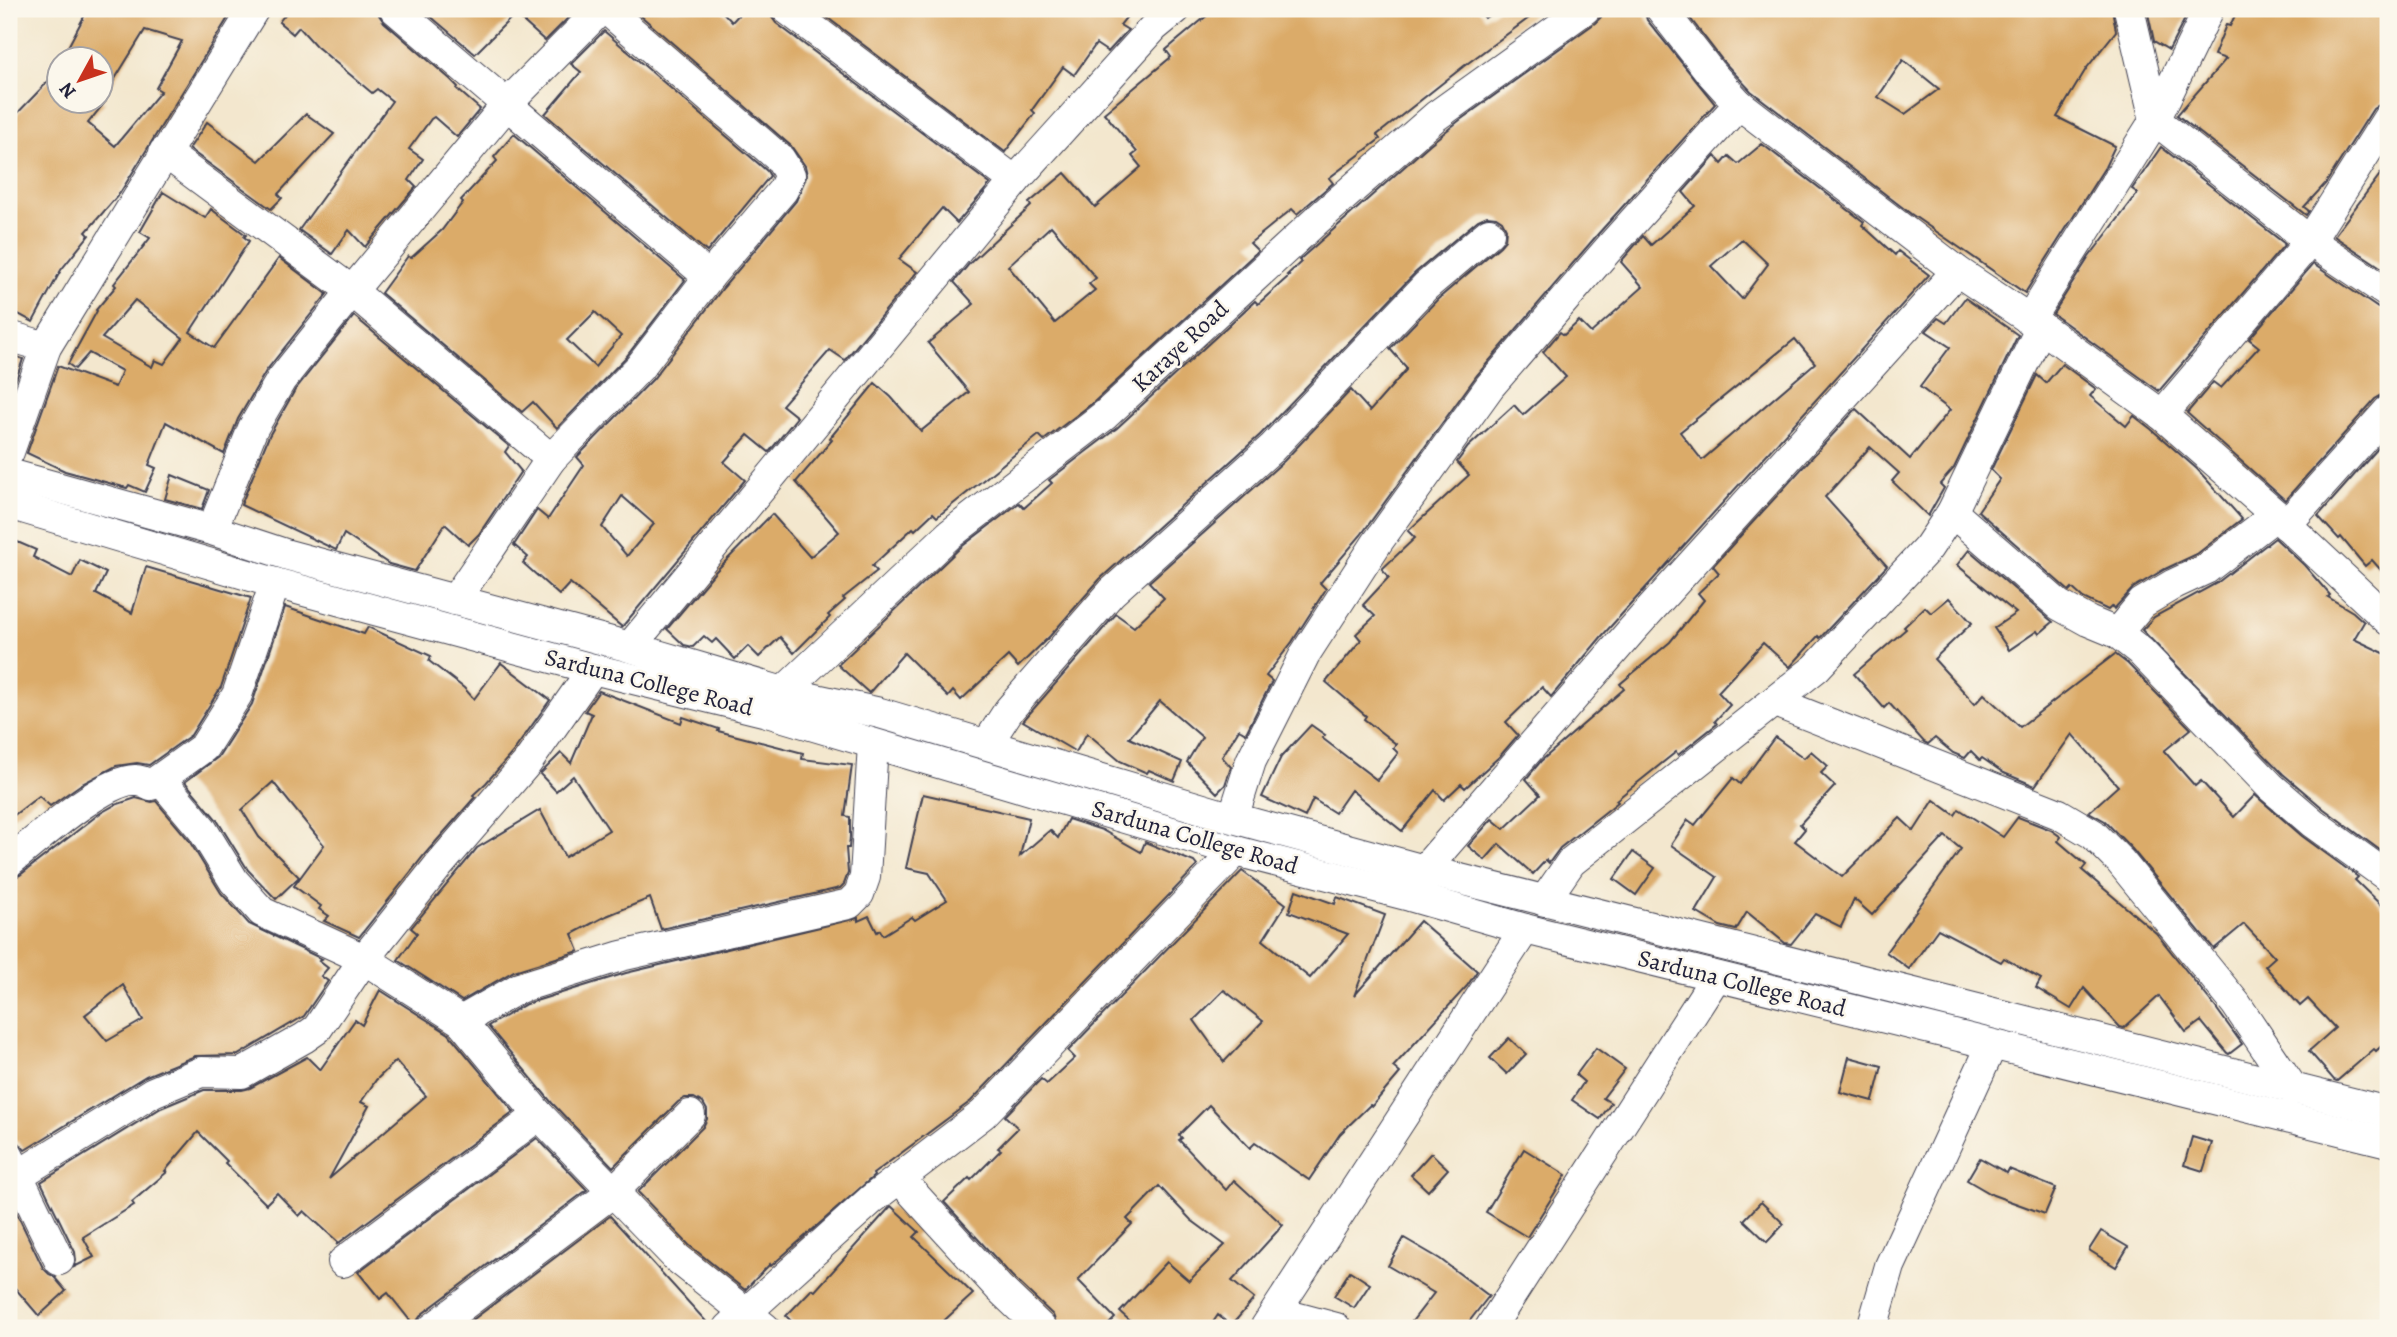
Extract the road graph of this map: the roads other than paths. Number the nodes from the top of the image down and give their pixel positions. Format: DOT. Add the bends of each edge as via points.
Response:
graph roads {
  1 [pos="254,9"];
  2 [pos="395,9"];
  3 [pos="604,9"];
  4 [pos="787,9"];
  5 [pos="1585,9"];
  6 [pos="1661,9"];
  7 [pos="2129,9"];
  8 [pos="2209,9"];
  9 [pos="1163,15"];
  10 [pos="508,103"];
  11 [pos="1739,104"];
  12 [pos="2388,118"];
  13 [pos="2155,120"];
  14 [pos="164,152"];
  15 [pos="1015,181"];
  16 [pos="1489,233"];
  17 [pos="2310,241"];
  18 [pos="1957,271"];
  19 [pos="709,277"];
  20 [pos="352,291"];
  21 [pos="2388,293"];
  22 [pos="2035,323"];
  23 [pos="9,336"];
  24 [pos="46,347"];
  25 [pos="2388,411"];
  26 [pos="2162,415"];
  27 [pos="9,453"];
  28 [pos="551,458"];
  29 [pos="9,474"];
  30 [pos="9,504"];
  31 [pos="1952,512"];
  32 [pos="2281,520"];
  33 [pos="212,530"];
  34 [pos="275,583"];
  35 [pos="455,600"];
  36 [pos="2388,620"];
  37 [pos="2117,634"];
  38 [pos="629,648"];
  39 [pos="593,669"];
  40 [pos="775,702"];
  41 [pos="1775,702"];
  42 [pos="873,744"];
  43 [pos="987,744"];
  44 [pos="1079,772"];
  45 [pos="160,779"];
  46 [pos="1067,801"];
  47 [pos="1233,818"];
  48 [pos="1236,851"];
  49 [pos="9,862"];
  50 [pos="1424,870"];
  51 [pos="2388,877"];
  52 [pos="1544,901"];
  53 [pos="1525,929"];
  54 [pos="365,959"];
  55 [pos="1716,977"];
  56 [pos="461,1021"];
  57 [pos="1992,1045"];
  58 [pos="2294,1090"];
  59 [pos="2388,1112"];
  60 [pos="539,1115"];
  61 [pos="690,1115"];
  62 [pos="2388,1142"];
  63 [pos="13,1166"];
  64 [pos="899,1178"];
  65 [pos="613,1192"];
  66 [pos="59,1260"];
  67 [pos="343,1262"];
  68 [pos="1270,1320"];
  69 [pos="747,1324"];
  70 [pos="433,1328"];
  71 [pos="1041,1328"];
  72 [pos="1336,1328"];
  73 [pos="1490,1328"];
  74 [pos="1872,1328"];
  1 -- 14 [label="street"];
  2 -- 10 [label="street"];
  3 -- 10 [label="street"];
  3 -- 19 [label="street" via="780,159 790,175 783,190"];
  4 -- 15 [label="street"];
  5 -- 40 [label="street, Karaye Road" via="1436,116 1105,415 949,535"];
  6 -- 11 [label="street"];
  7 -- 13 [label="street"];
  8 -- 13 [label="street"];
  9 -- 15 [label="street"];
  10 -- 19 [label="street"];
  10 -- 20 [label="street"];
  11 -- 18 [label="street"];
  11 -- 47 [label="street" via="1490,386 1377,543 1305,654 1251,761"];
  12 -- 17 [label="street"];
  13 -- 17 [label="street"];
  13 -- 22 [label="street"];
  14 -- 20 [label="street"];
  14 -- 24 [label="street"];
  15 -- 38 [label="street"];
  16 -- 43 [label="street" via="1426,286 1272,448 1112,592 1009,710"];
  17 -- 21 [label="street"];
  17 -- 26 [label="street"];
  18 -- 22 [label="street"];
  18 -- 50 [label="street" via="1632,630"];
  19 -- 28 [label="street" via="639,368"];
  20 -- 28 [label="street"];
  20 -- 33 [label="street" via="281,380 253,428"];
  22 -- 26 [label="street"];
  22 -- 31 [label="street"];
  23 -- 24 [label="street"];
  24 -- 27 [label="street"];
  25 -- 32 [label="street"];
  26 -- 32 [label="street"];
  28 -- 35 [label="street"];
  29 -- 33 [label="street, Sarduna College Road"];
  30 -- 34 [label="street, Sarduna College Road"];
  31 -- 37 [label="street" via="2059,606"];
  31 -- 41 [label="street" via="1928,548 1816,668"];
  32 -- 36 [label="street"];
  32 -- 37 [label="street" via="2207,569 2142,603"];
  33 -- 35 [label="street, Sarduna College Road"];
  34 -- 39 [label="street, Sarduna College Road"];
  34 -- 45 [label="street" via="237,695 204,747"];
  35 -- 38 [label="street, Sarduna College Road"];
  37 -- 51 [label="street" via="2140,651 2271,787"];
  38 -- 40 [label="street, Sarduna College Road"];
  39 -- 40 [label="street, Sarduna College Road"];
  39 -- 54 [label="street" via="527,763"];
  40 -- 42 [label="street, Sarduna College Road"];
  40 -- 43 [label="street, Sarduna College Road" via="880,713"];
  41 -- 52 [label="street" via="1571,862"];
  41 -- 58 [label="street" via="2059,814 2093,834 2236,1004"];
  42 -- 46 [label="street, Sarduna College Road"];
  42 -- 56 [label="street" via="865,877 859,894 849,904 621,956 519,989"];
  43 -- 44 [label="street, Sarduna College Road"];
  44 -- 46 [label="street"];
  44 -- 47 [label="street, Sarduna College Road"];
  45 -- 49 [label="street" via="151,785 138,779 121,782 102,790"];
  45 -- 54 [label="street" via="202,829 233,881 262,912"];
  46 -- 48 [label="street, Sarduna College Road"];
  47 -- 50 [label="street, Sarduna College Road"];
  48 -- 53 [label="street, Sarduna College Road"];
  48 -- 64 [label="street" via="983,1114"];
  50 -- 52 [label="street, Sarduna College Road"];
  52 -- 58 [label="street, Sarduna College Road"];
  53 -- 55 [label="street, Sarduna College Road"];
  53 -- 68 [label="street"];
  54 -- 56 [label="street"];
  54 -- 63 [label="street" via="317,1029 304,1038 242,1073 201,1072 153,1092"];
  55 -- 57 [label="street, Sarduna College Road"];
  55 -- 73 [label="street"];
  56 -- 60 [label="street"];
  57 -- 62 [label="street, Sarduna College Road"];
  57 -- 74 [label="street" via="1890,1266"];
  58 -- 59 [label="street, Sarduna College Road"];
  60 -- 65 [label="street"];
  60 -- 67 [label="street"];
  61 -- 65 [label="street"];
  63 -- 66 [label="street"];
  64 -- 69 [label="street"];
  64 -- 71 [label="street"];
  65 -- 69 [label="street"];
  65 -- 70 [label="street"];
  68 -- 72 [label="street"];
}
